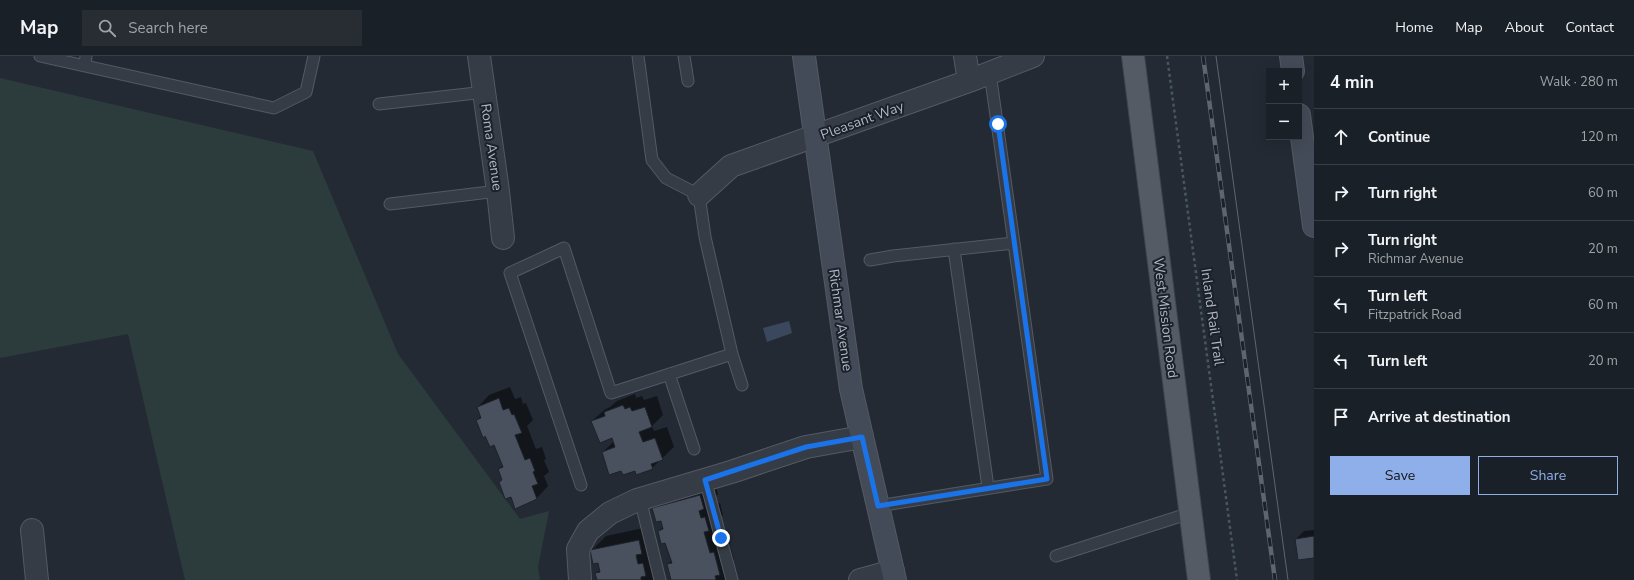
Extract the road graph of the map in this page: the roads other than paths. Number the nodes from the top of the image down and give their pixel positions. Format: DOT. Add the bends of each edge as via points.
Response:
graph roads {
  1 [pos="40,56"];
  2 [pos="314,56"];
  3 [pos="479,56"];
  4 [pos="638,56"];
  5 [pos="684,56"];
  6 [pos="804,56"];
  7 [pos="966,56"];
  8 [pos="1033,56"];
  9 [pos="1133,56"];
  10 [pos="1291,56"];
  11 [pos="86,61"];
  12 [pos="1293,68"];
  13 [pos="990,73"];
  14 [pos="688,81"];
  15 [pos="969,81"];
  16 [pos="484,92"];
  17 [pos="379,104"];
  18 [pos="1302,126"];
  19 [pos="815,137"];
  20 [pos="1309,151"];
  21 [pos="498,191"];
  22 [pos="699,195"];
  23 [pos="390,204"];
  24 [pos="1314,226"];
  25 [pos="502,238"];
  26 [pos="1014,243"];
  27 [pos="954,249"];
  28 [pos="870,260"];
  29 [pos="732,354"];
  30 [pos="669,374"];
  31 [pos="742,385"];
  32 [pos="862,437"];
  33 [pos="694,449"];
  34 [pos="705,480"];
  35 [pos="581,485"];
  36 [pos="988,487"];
  37 [pos="640,499"];
  38 [pos="878,506"];
  39 [pos="1190,513"];
  40 [pos="32,530"];
  41 [pos="1056,556"];
  42 [pos="894,575"];
  43 [pos="37,580"];
  44 [pos="580,580"];
  45 [pos="660,580"];
  46 [pos="732,580"];
  47 [pos="860,580"];
  48 [pos="1199,580"];
  1 -- 11 [label="lane"];
  2 -- 11 [label="lane" via="306,92 274,108"];
  3 -- 16 [label="street, Roma Avenue"];
  4 -- 22 [label="lane" via="652,160 666,178"];
  5 -- 14 [label="lane"];
  6 -- 19 [label="street, Richmar Avenue"];
  7 -- 15 [label="street"];
  8 -- 13 [label="street, Pleasant Way"];
  9 -- 39 [label="main road, West Mission Road"];
  10 -- 12 [label="street"];
  13 -- 15 [label="street, Pleasant Way"];
  13 -- 26 [label="lane"];
  15 -- 19 [label="street, Pleasant Way"];
  16 -- 17 [label="lane"];
  16 -- 21 [label="street, Roma Avenue"];
  18 -- 20 [label="street"];
  19 -- 22 [label="street, Pleasant Way" via="731,166"];
  19 -- 32 [label="street, Richmar Avenue" via="851,389"];
  20 -- 24 [label="street"];
  21 -- 23 [label="lane"];
  21 -- 25 [label="street, Roma Avenue"];
  22 -- 29 [label="lane" via="705,237"];
  26 -- 27 [label="lane"];
  26 -- 36 [label="lane" via="1047,479"];
  27 -- 28 [label="lane"];
  27 -- 36 [label="lane"];
  29 -- 30 [label="lane"];
  29 -- 31 [label="lane"];
  30 -- 33 [label="lane"];
  30 -- 35 [label="lane" via="610,393 564,248 510,273"];
  32 -- 34 [label="street" via="806,447"];
  32 -- 38 [label="street, Richmar Avenue"];
  34 -- 37 [label="street"];
  34 -- 46 [label="lane"];
  36 -- 38 [label="lane"];
  37 -- 44 [label="street" via="610,513 588,531 578,549"];
  37 -- 45 [label="lane"];
  38 -- 42 [label="street, Richmar Avenue"];
  39 -- 41 [label="lane"];
  39 -- 48 [label="main road, West Mission Road"];
  40 -- 43 [label="street"];
  42 -- 47 [label="street"];
}
